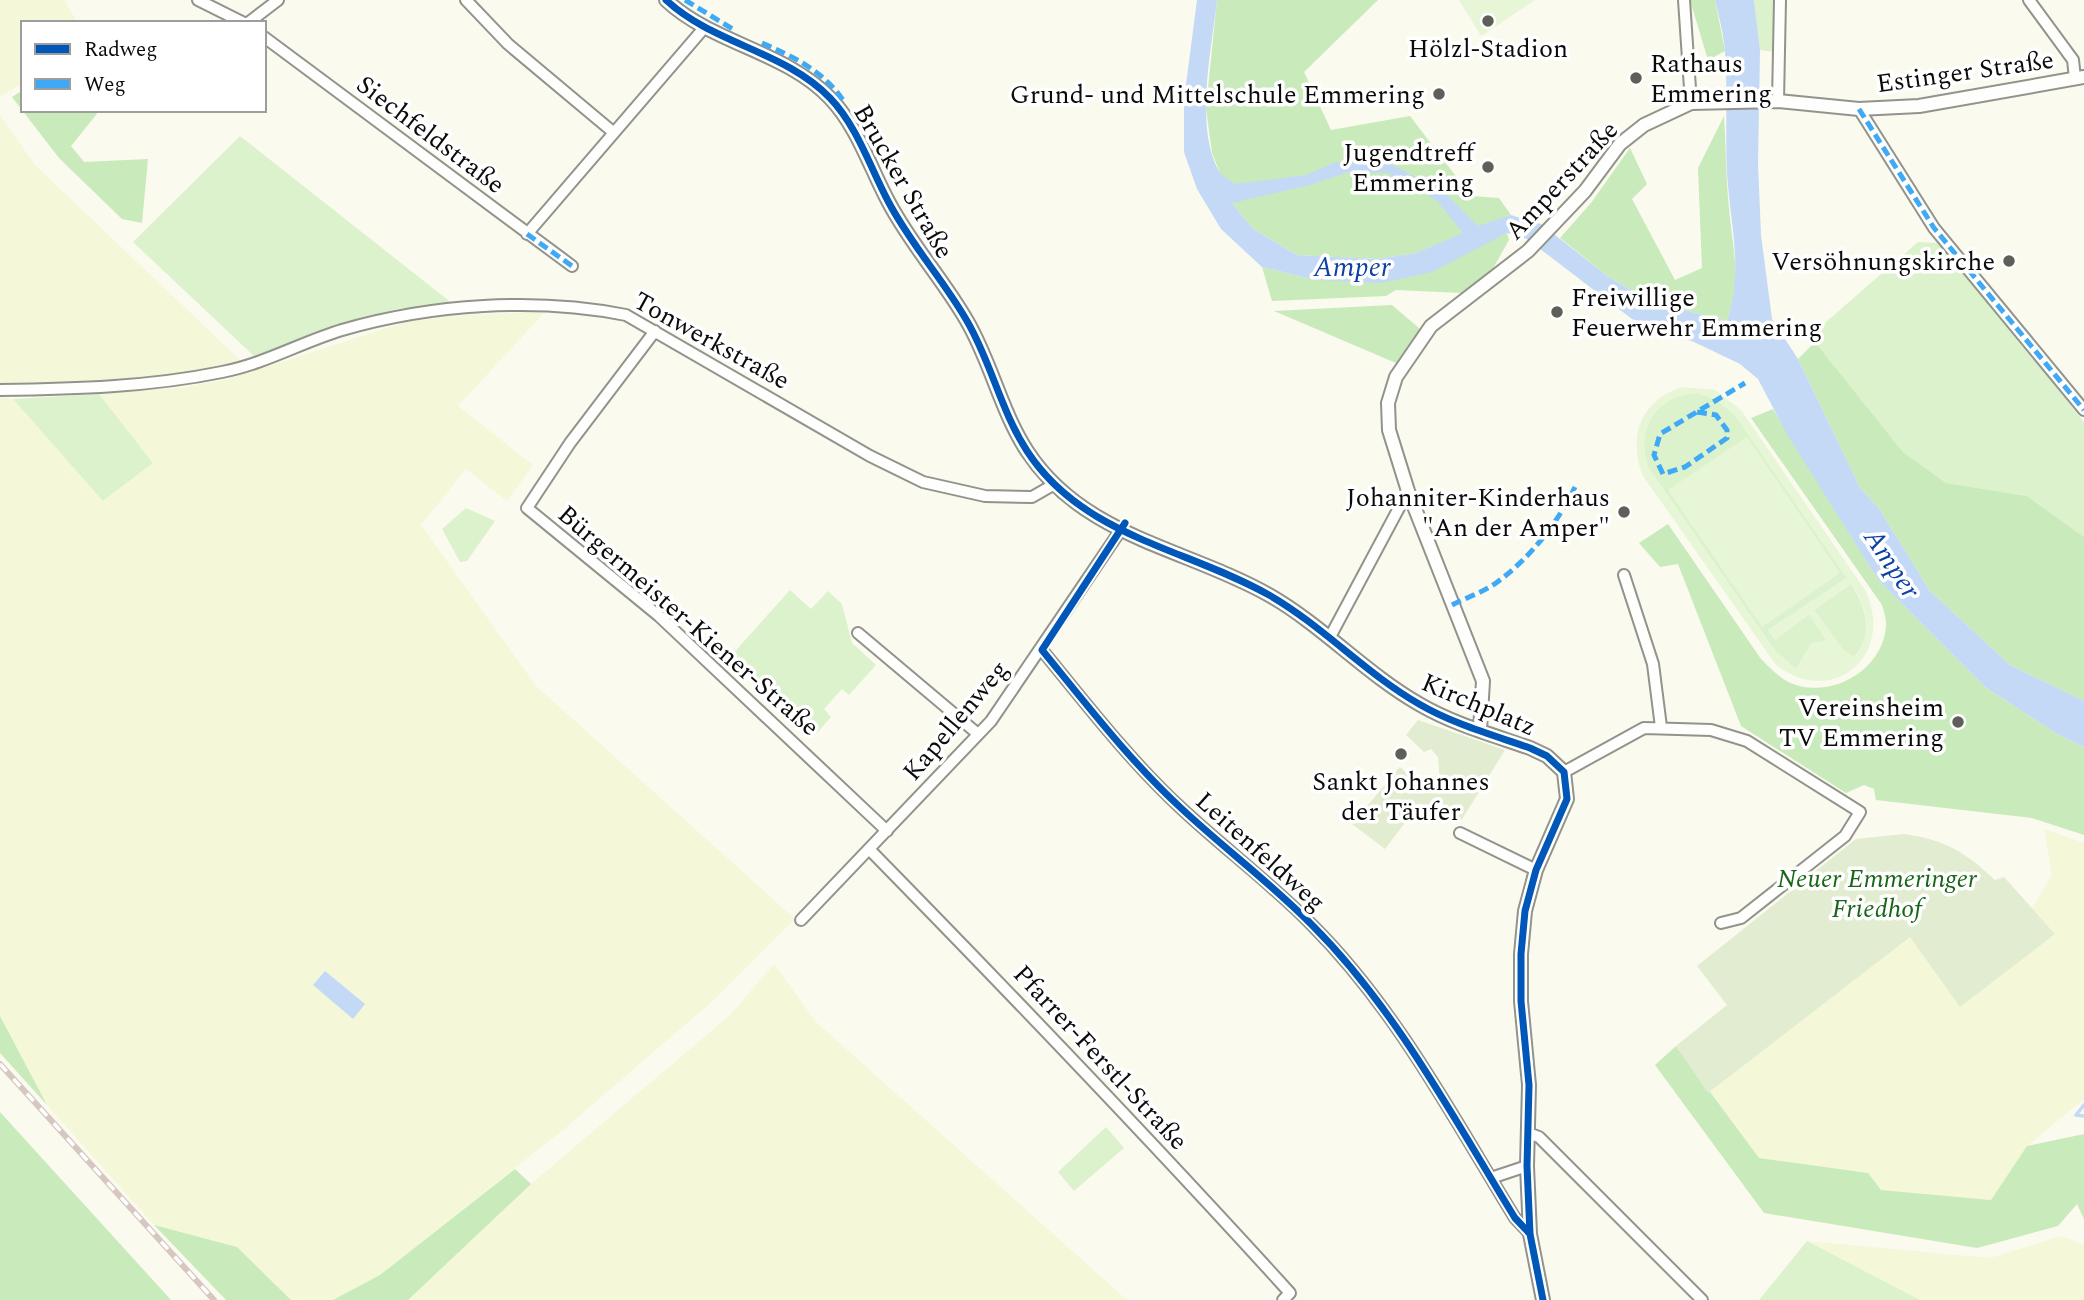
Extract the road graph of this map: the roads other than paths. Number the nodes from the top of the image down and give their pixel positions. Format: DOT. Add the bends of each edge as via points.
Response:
graph roads {
  1 [pos="198,0"];
  2 [pos="278,0"];
  3 [pos="466,0"];
  4 [pos="666,0"];
  5 [pos="1684,0"];
  6 [pos="1780,0"];
  7 [pos="2029,0"];
  8 [pos="242,21"];
  9 [pos="249,21"];
  10 [pos="704,28"];
  11 [pos="266,38"];
  12 [pos="2079,78"];
  13 [pos="1778,100"];
  14 [pos="1691,103"];
  15 [pos="1859,109"];
  16 [pos="613,132"];
  17 [pos="527,234"];
  18 [pos="572,266"];
  19 [pos="655,331"];
  20 [pos="0,390"];
  21 [pos="2084,410"];
  22 [pos="1053,485"];
  23 [pos="1408,491"];
  24 [pos="1121,531"];
  25 [pos="1624,575"];
  26 [pos="858,634"];
  27 [pos="1330,637"];
  28 [pos="1042,649"];
  29 [pos="1391,686"];
  30 [pos="1661,727"];
  31 [pos="1480,730"];
  32 [pos="978,734"];
  33 [pos="1564,772"];
  34 [pos="887,831"];
  35 [pos="1461,833"];
  36 [pos="869,849"];
  37 [pos="1536,870"];
  38 [pos="801,920"];
  39 [pos="1721,923"];
  40 [pos="1528,1133"];
  41 [pos="1527,1166"];
  42 [pos="1490,1178"];
  43 [pos="1530,1234"];
  44 [pos="1283,1300"];
  45 [pos="1543,1300"];
  46 [pos="1702,1300"];
  1 -- 8 [label="street"];
  2 -- 9 [label="street"];
  3 -- 16 [label="street" via="508,44"];
  4 -- 10 [label="street, Brucker Straße"];
  5 -- 14 [label="street"];
  6 -- 13 [label="street"];
  7 -- 12 [label="street, Estinger Straße" via="2073,60"];
  10 -- 16 [label="street"];
  10 -- 22 [label="street, Brucker Straße" via="808,79 843,114 912,244 967,322 1016,433"];
  11 -- 17 [label="street, Siechfeldstraße"];
  12 -- 15 [label="street, Estinger Straße" via="1919,106"];
  13 -- 14 [label="street, Amperstraße"];
  13 -- 15 [label="street, Estinger Straße"];
  14 -- 23 [label="street, Amperstraße" via="1644,125 1620,144 1528,251 1431,326 1396,377 1388,403 1390,430"];
  15 -- 21 [label="street" via="1934,228"];
  16 -- 17 [label="street"];
  17 -- 18 [label="street, Siechfeldstraße"];
  19 -- 20 [label="street, Tonwerkstraße" via="626,315 596,309 460,309 400,316 253,363 187,378 139,385"];
  19 -- 22 [label="street, Tonwerkstraße" via="923,482 996,496 1032,497"];
  19 -- 34 [label="street, Bürgermeister-Kiener-Straße" via="527,508 659,616"];
  22 -- 24 [label="street, Brucker Straße" via="1096,519"];
  23 -- 27 [label="street"];
  23 -- 31 [label="street, Amperstraße" via="1483,681"];
  24 -- 27 [label="street, Brucker Straße" via="1259,590"];
  24 -- 28 [label="street, Kapellenweg"];
  25 -- 30 [label="street" via="1653,664"];
  26 -- 32 [label="street"];
  27 -- 29 [label="street, Brucker Straße"];
  28 -- 32 [label="street, Kapellenweg"];
  28 -- 42 [label="street, Leitenfeldweg" via="1121,747 1180,808 1313,926 1356,976"];
  29 -- 31 [label="street, Kirchplatz" via="1421,706"];
  30 -- 33 [label="street" via="1626,735"];
  30 -- 39 [label="street" via="1711,730 1747,741 1860,812 1845,836 1741,918"];
  31 -- 33 [label="street, Kirchplatz" via="1547,756"];
  32 -- 34 [label="street, Kapellenweg"];
  33 -- 37 [label="street" via="1567,799"];
  34 -- 36 [label="street, Kapellenweg"];
  35 -- 37 [label="street"];
  36 -- 38 [label="street, Kapellenweg"];
  36 -- 44 [label="street, Pfarrer-Ferstl-Straße" via="1251,1250 1290,1293"];
  37 -- 40 [label="street" via="1525,911 1521,954"];
  40 -- 41 [label="street"];
  40 -- 46 [label="street" via="1539,1137"];
  41 -- 42 [label="street"];
  41 -- 43 [label="street"];
  42 -- 43 [label="street, Leitenfeldweg"];
  43 -- 45 [label="street"];
}
